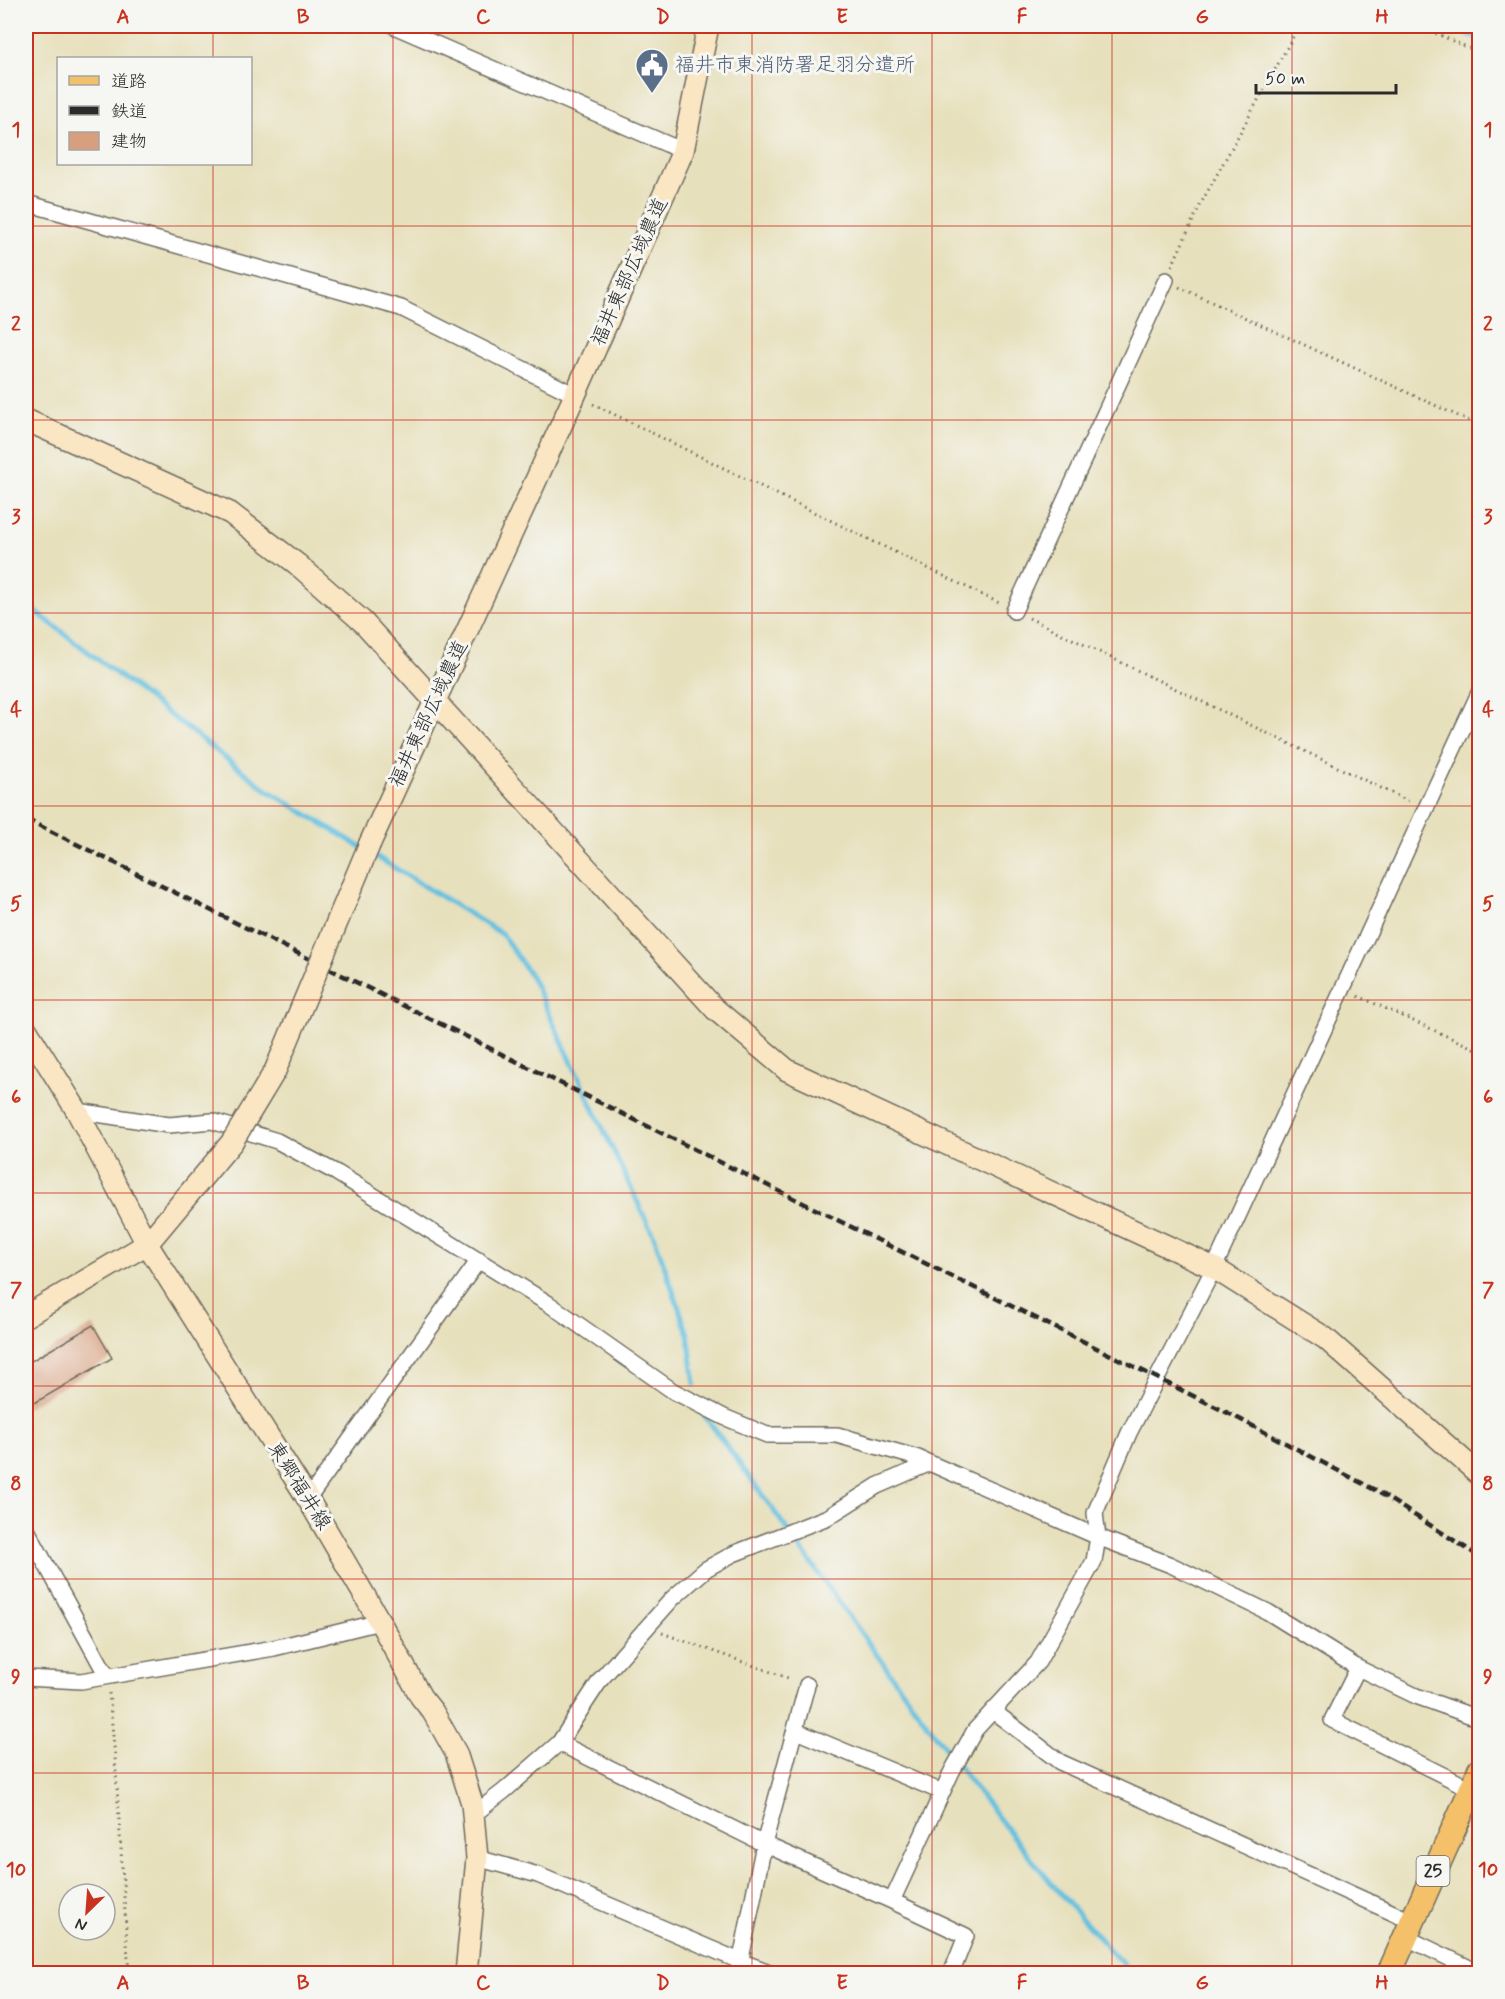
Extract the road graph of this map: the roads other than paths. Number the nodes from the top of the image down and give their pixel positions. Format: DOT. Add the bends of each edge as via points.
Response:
graph roads {
  1 [pos="394,26"];
  2 [pos="708,26"];
  3 [pos="683,151"];
  4 [pos="26,203"];
  5 [pos="1166,280"];
  6 [pos="575,395"];
  7 [pos="26,420"];
  8 [pos="1014,610"];
  9 [pos="1479,691"];
  10 [pos="435,703"];
  11 [pos="26,1029"];
  12 [pos="77,1111"];
  13 [pos="147,1244"];
  14 [pos="479,1260"];
  15 [pos="1214,1268"];
  16 [pos="26,1316"];
  17 [pos="930,1463"];
  18 [pos="1479,1475"];
  19 [pos="308,1499"];
  20 [pos="26,1528"];
  21 [pos="1098,1537"];
  22 [pos="380,1622"];
  23 [pos="1358,1668"];
  24 [pos="107,1676"];
  25 [pos="26,1678"];
  26 [pos="807,1685"];
  27 [pos="993,1711"];
  28 [pos="1479,1719"];
  29 [pos="796,1731"];
  30 [pos="559,1743"];
  31 [pos="1475,1780"];
  32 [pos="942,1792"];
  33 [pos="473,1815"];
  34 [pos="764,1844"];
  35 [pos="477,1858"];
  36 [pos="892,1900"];
  37 [pos="1408,1929"];
  38 [pos="740,1968"];
  39 [pos="1479,1973"];
  40 [pos="466,1974"];
  41 [pos="775,1974"];
  42 [pos="951,1974"];
  43 [pos="1389,1974"];
  1 -- 3 [label="street"];
  2 -- 3 [label="street, 福井東部広域農道"];
  3 -- 6 [label="street, 福井東部広域農道"];
  4 -- 6 [label="street" via="401,308"];
  5 -- 8 [label="street"];
  6 -- 10 [label="street, 福井東部広域農道"];
  7 -- 10 [label="street" via="230,513 297,564 363,622"];
  9 -- 15 [label="street"];
  10 -- 13 [label="street, 福井東部広域農道, bridge" via="370,843 275,1071 232,1142"];
  10 -- 15 [label="street" via="715,1009 788,1070"];
  11 -- 12 [label="street, 東郷福井線"];
  12 -- 13 [label="street, 東郷福井線"];
  12 -- 14 [label="street" via="169,1125 212,1121 277,1141"];
  13 -- 16 [label="street, 福井東部広域農道"];
  13 -- 19 [label="street, 東郷福井線"];
  14 -- 17 [label="street" via="673,1391 724,1417 767,1435 837,1435"];
  14 -- 19 [label="street"];
  15 -- 18 [label="street" via="1326,1338"];
  15 -- 21 [label="street" via="1095,1513"];
  17 -- 21 [label="street"];
  17 -- 30 [label="street" via="877,1486 828,1517 733,1554 706,1569 673,1598 601,1679"];
  19 -- 22 [label="street, 東郷福井線"];
  20 -- 24 [label="street"];
  21 -- 23 [label="street" via="1171,1565 1268,1612"];
  21 -- 27 [label="street" via="1094,1561 1038,1662"];
  22 -- 24 [label="street" via="274,1648"];
  22 -- 33 [label="street, 東郷福井線" via="456,1754"];
  23 -- 28 [label="street" via="1416,1696"];
  23 -- 31 [label="street" via="1332,1720"];
  24 -- 25 [label="street" via="81,1681"];
  26 -- 29 [label="street"];
  27 -- 32 [label="street" via="975,1730"];
  27 -- 37 [label="street" via="1060,1762"];
  29 -- 32 [label="street"];
  29 -- 34 [label="street"];
  30 -- 33 [label="street"];
  30 -- 34 [label="street"];
  31 -- 37 [label="main road, 25"];
  32 -- 36 [label="street"];
  33 -- 35 [label="street, 東郷福井線"];
  34 -- 36 [label="street"];
  34 -- 38 [label="street"];
  35 -- 38 [label="street" via="538,1875"];
  35 -- 40 [label="street, 東郷福井線"];
  36 -- 42 [label="street" via="966,1936"];
  37 -- 39 [label="street"];
  37 -- 43 [label="main road, 25"];
  38 -- 41 [label="street"];
}
